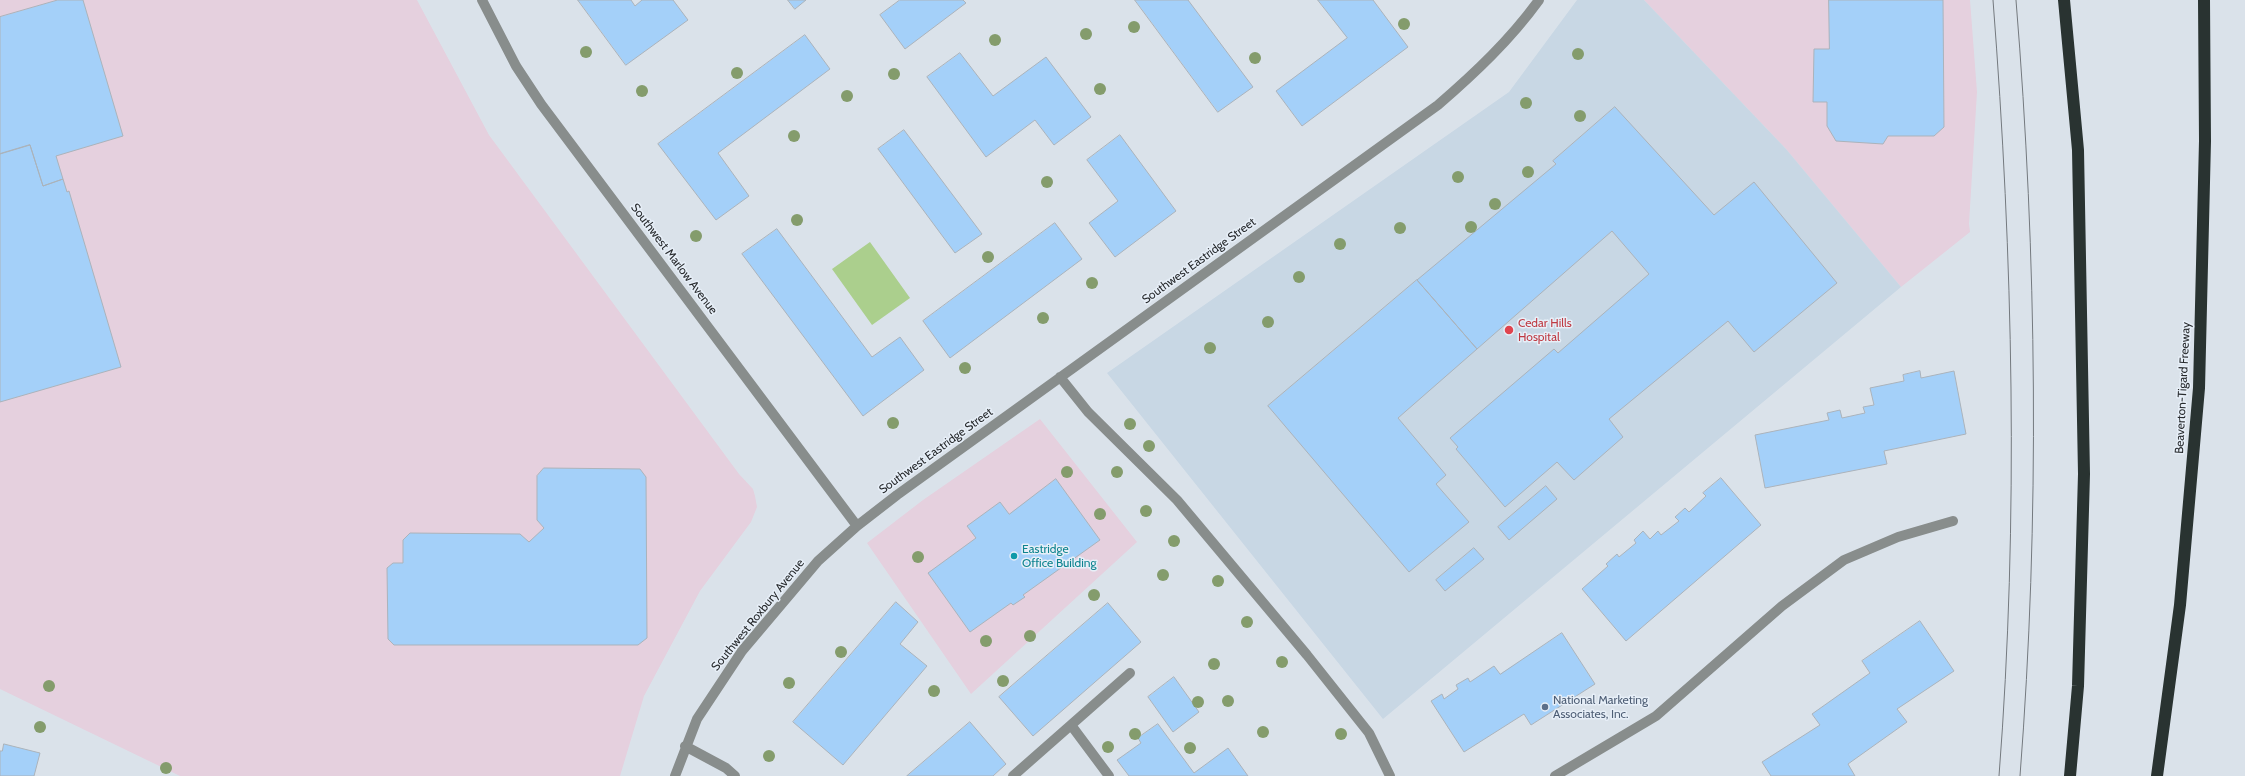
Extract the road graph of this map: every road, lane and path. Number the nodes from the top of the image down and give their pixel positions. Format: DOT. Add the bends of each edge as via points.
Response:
graph roads {
  1 [pos="482,0"];
  2 [pos="1539,0"];
  3 [pos="2064,0"];
  4 [pos="2204,0"];
  5 [pos="1060,377"];
  6 [pos="1952,521"];
  7 [pos="858,526"];
  8 [pos="1130,673"];
  9 [pos="1071,725"];
  10 [pos="685,746"];
  11 [pos="675,776"];
  12 [pos="735,776"];
  13 [pos="1013,776"];
  14 [pos="1109,776"];
  15 [pos="1390,776"];
  16 [pos="1555,776"];
  17 [pos="2070,776"];
  18 [pos="2157,776"];
  1 -- 7 [label="street, Southwest Marlow Avenue" via="516,66 542,104"];
  2 -- 5 [label="street, Southwest Eastridge Street" via="1519,28 1481,68 1438,105"];
  3 -- 17 [label="highway" via="2078,150 2084,474 2078,686"];
  4 -- 18 [label="highway, Beaverton-Tigard Freeway" via="2205,141 2199,388 2180,605"];
  5 -- 7 [label="street, Southwest Eastridge Street"];
  5 -- 15 [label="street" via="1088,412 1177,500 1307,655 1369,733"];
  6 -- 16 [label="street" via="1898,537 1844,560 1782,606 1656,716"];
  7 -- 10 [label="street, Southwest Roxbury Avenue" via="818,561 742,651 701,713"];
  8 -- 9 [label="street"];
  9 -- 13 [label="street"];
  9 -- 14 [label="street"];
  10 -- 11 [label="street, Southwest Roxbury Avenue"];
  10 -- 12 [label="street" via="726,768"];
}
